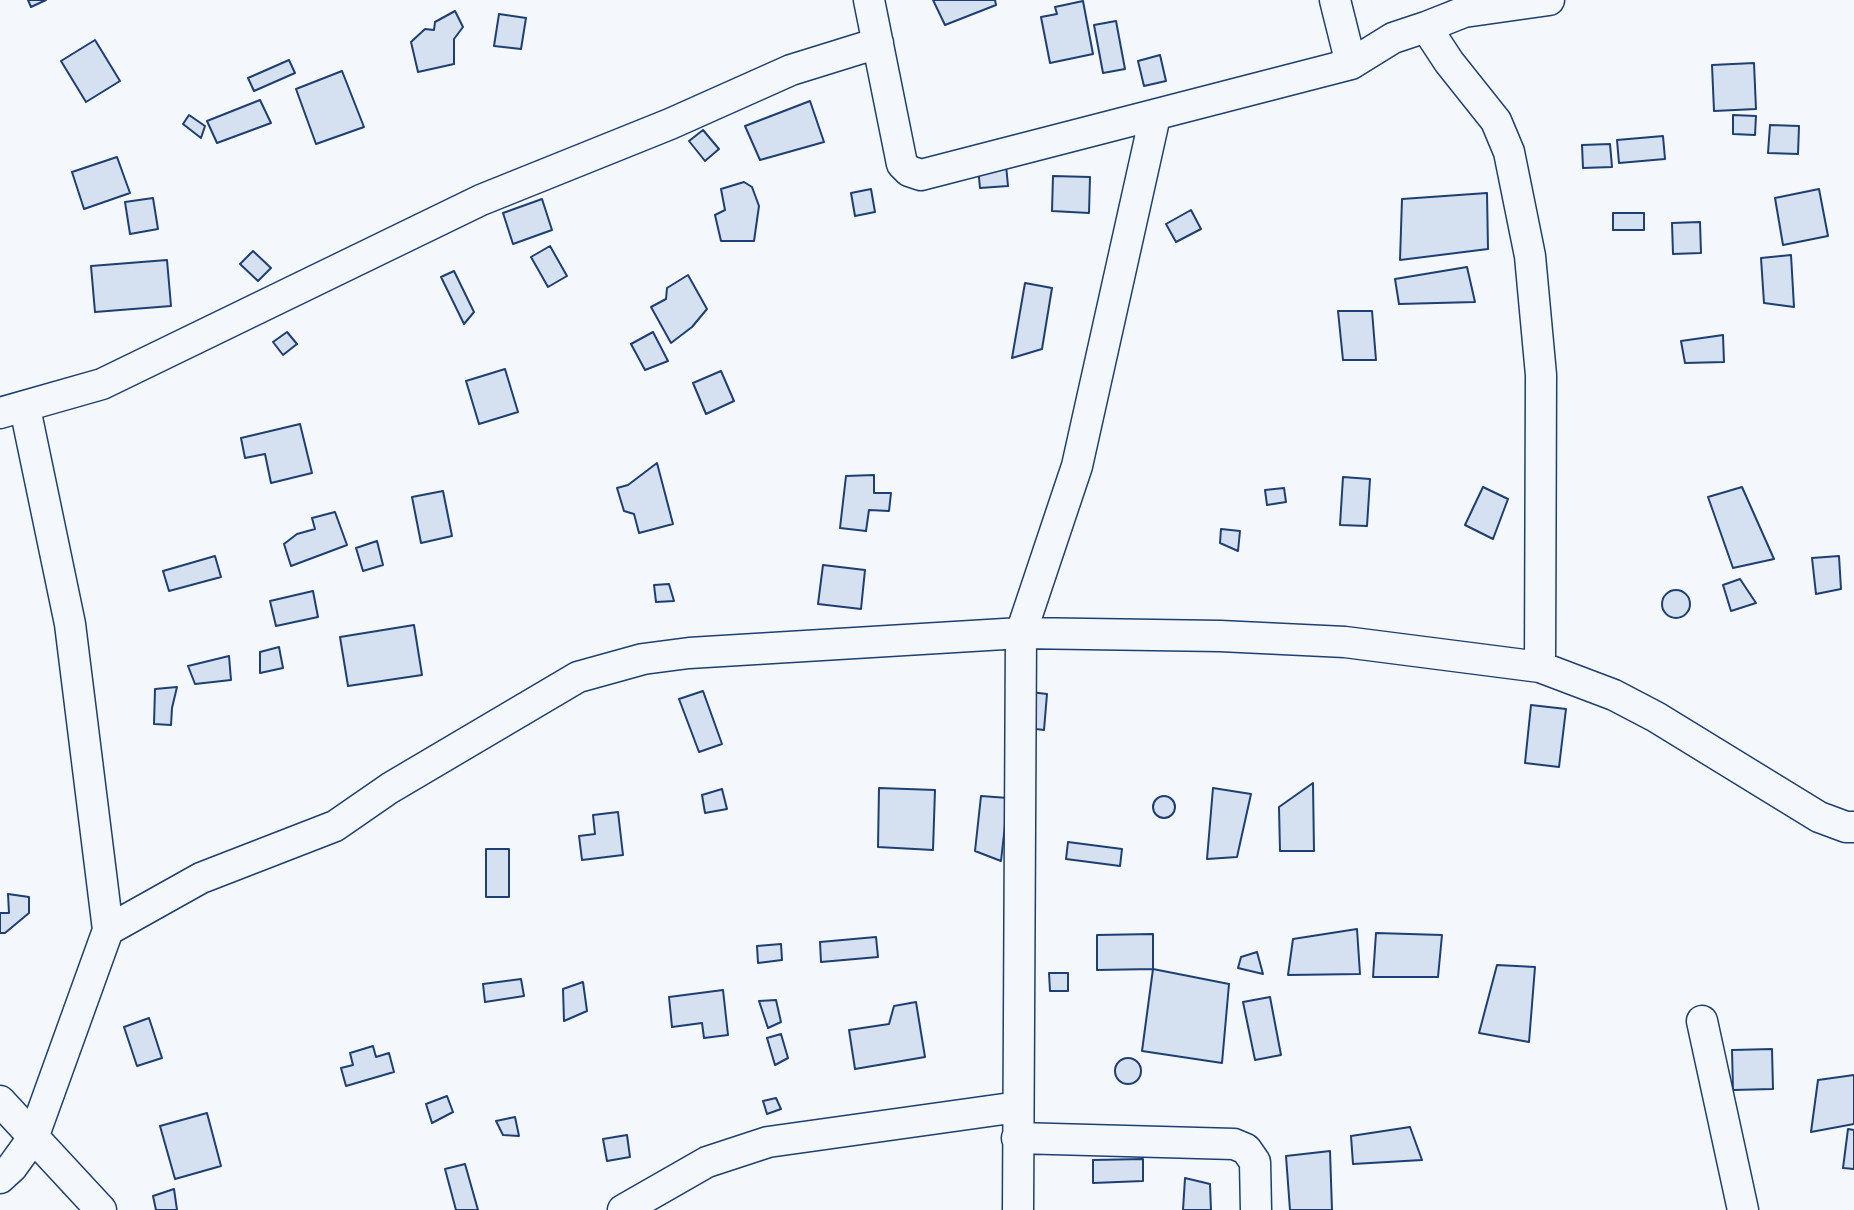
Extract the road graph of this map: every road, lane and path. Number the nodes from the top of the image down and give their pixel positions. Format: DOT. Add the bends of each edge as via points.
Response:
graph roads {
  1 [pos="869,0"];
  2 [pos="1335,0"];
  3 [pos="1549,0"];
  4 [pos="1426,27"];
  5 [pos="878,43"];
  6 [pos="1351,64"];
  7 [pos="1155,116"];
  8 [pos="13,411"];
  9 [pos="1021,632"];
  10 [pos="1540,667"];
  11 [pos="1854,827"];
  12 [pos="108,930"];
  13 [pos="1702,1021"];
  14 [pos="0,1101"];
  15 [pos="1018,1107"];
  16 [pos="33,1138"];
  17 [pos="1017,1138"];
  18 [pos="0,1178"];
  19 [pos="101,1210"];
  20 [pos="623,1210"];
  21 [pos="1017,1210"];
  22 [pos="1256,1210"];
  23 [pos="1742,1210"];
  1 -- 5 [label="street"];
  2 -- 6 [label="street"];
  3 -- 4 [label="street" via="1464,12"];
  4 -- 6 [label="street" via="1394,38"];
  4 -- 10 [label="street" via="1496,121 1509,152 1530,256 1541,375"];
  5 -- 7 [label="street" via="902,164 921,175"];
  5 -- 8 [label="street" via="791,70 481,200 102,384"];
  6 -- 7 [label="street"];
  7 -- 9 [label="street" via="1077,466"];
  8 -- 12 [label="street" via="70,624"];
  9 -- 10 [label="street" via="1345,642"];
  9 -- 12 [label="street" via="689,653 643,659 578,677 390,788 335,826 201,878"];
  9 -- 15 [label="street"];
  10 -- 11 [label="street" via="1614,695 1819,817"];
  12 -- 16 [label="street"];
  13 -- 23 [label="street"];
  14 -- 16 [label="street"];
  15 -- 17 [label="street"];
  15 -- 20 [label="street" via="768,1142 706,1162"];
  16 -- 18 [label="street"];
  16 -- 19 [label="street"];
  17 -- 21 [label="street"];
  17 -- 22 [label="street" via="1234,1144 1246,1149 1255,1162"];
}
